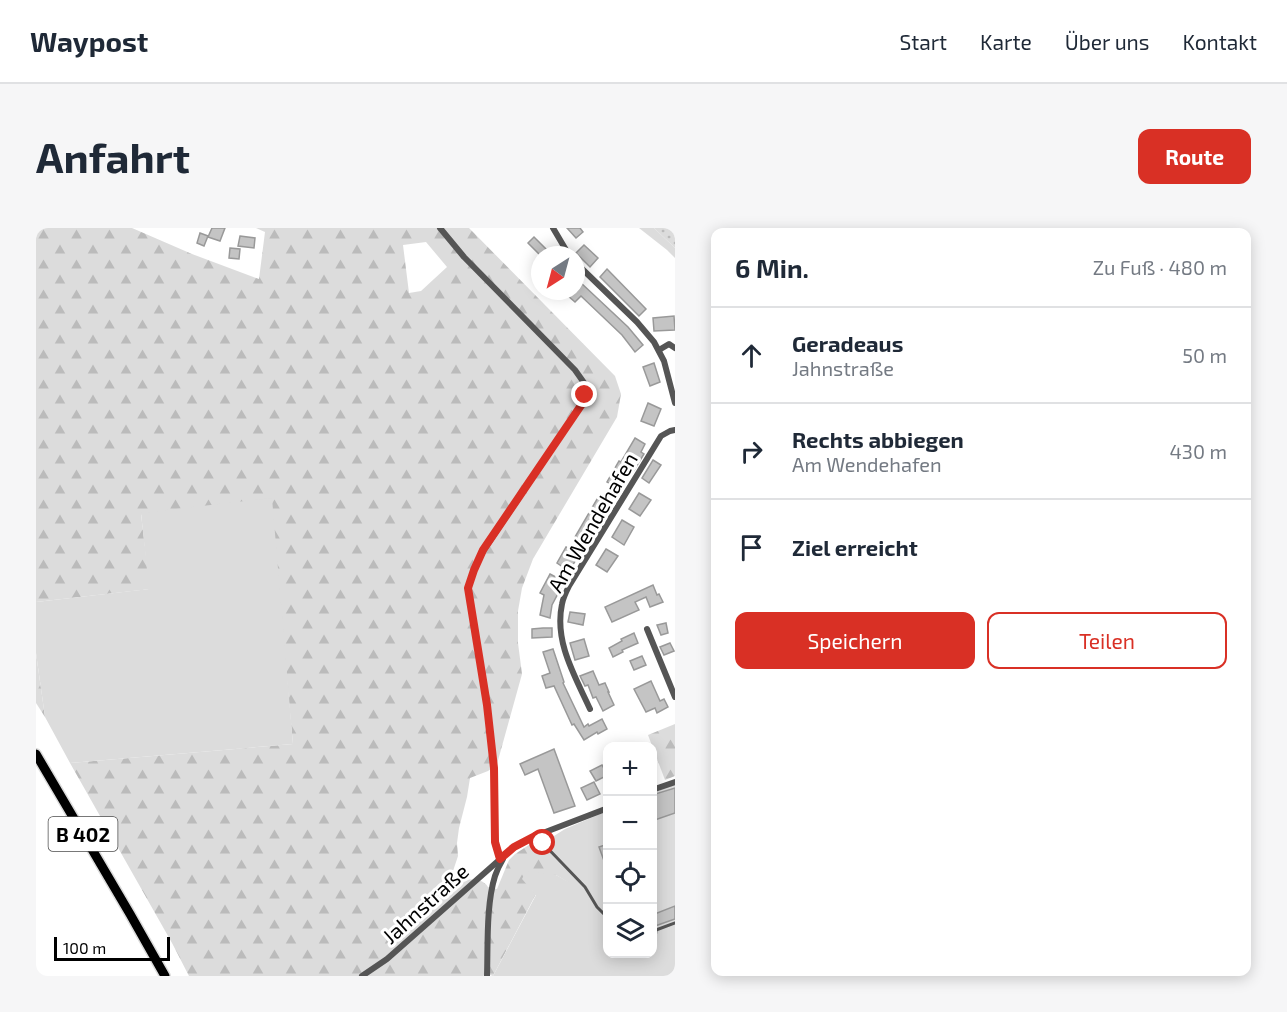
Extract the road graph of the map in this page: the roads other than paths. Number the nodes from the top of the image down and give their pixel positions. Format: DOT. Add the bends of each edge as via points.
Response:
graph roads {
  1 [pos="440,228"];
  2 [pos="553,228"];
  3 [pos="564,246"];
  4 [pos="585,271"];
  5 [pos="673,344"];
  6 [pos="659,350"];
  7 [pos="675,403"];
  8 [pos="675,430"];
  9 [pos="647,629"];
  10 [pos="675,697"];
  11 [pos="590,709"];
  12 [pos="36,754"];
  13 [pos="675,782"];
  14 [pos="657,788"];
  15 [pos="603,810"];
  16 [pos="535,836"];
  17 [pos="502,857"];
  18 [pos="603,913"];
  19 [pos="675,923"];
  20 [pos="657,930"];
  21 [pos="165,976"];
  22 [pos="362,976"];
  23 [pos="487,976"];
  1 -- 17 [label="street" via="587,387 584,401 483,550 468,588 494,768 495,842"];
  2 -- 3 [label="street"];
  4 -- 6 [label="street" via="637,322"];
  5 -- 6 [label="street"];
  6 -- 7 [label="street"];
  8 -- 11 [label="street, Am Wendehafen" via="661,436 562,603 560,633 566,656"];
  9 -- 10 [label="street"];
  12 -- 21 [label="main road, B 402"];
  13 -- 14 [label="street"];
  15 -- 16 [label="street, Jahnstraße"];
  16 -- 17 [label="street, Jahnstraße"];
  16 -- 18 [label="lane" via="585,887"];
  17 -- 22 [label="street, Jahnstraße"];
  17 -- 23 [label="street" via="491,892"];
  19 -- 20 [label="lane"];
}
